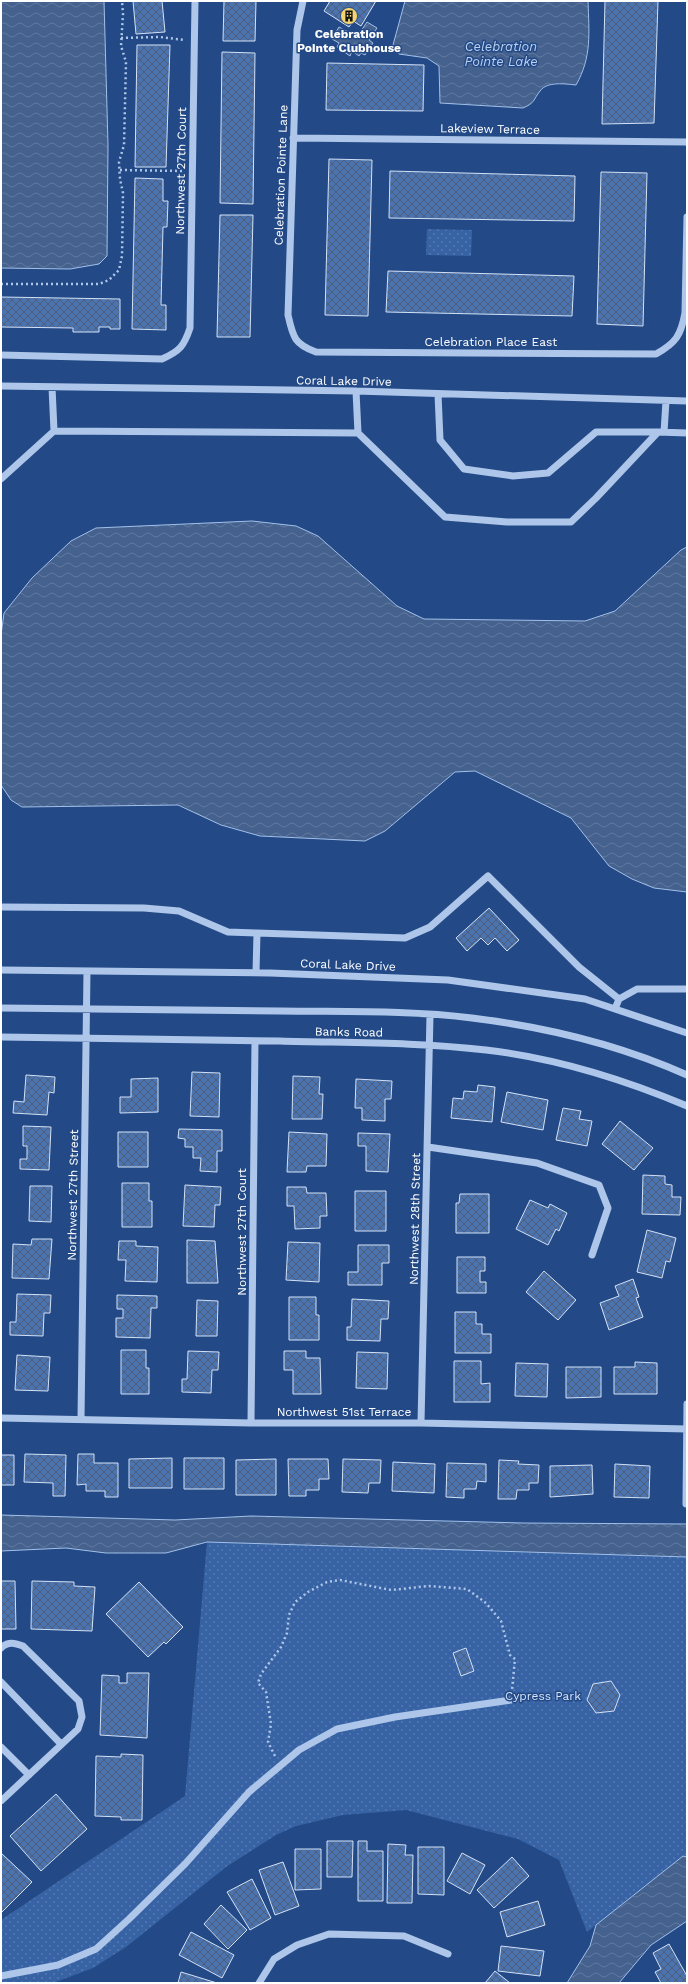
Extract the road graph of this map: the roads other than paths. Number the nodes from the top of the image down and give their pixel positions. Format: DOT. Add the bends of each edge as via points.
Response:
graph roads {
  1 [pos="195,1"];
  2 [pos="303,1"];
  3 [pos="293,138"];
  4 [pos="687,142"];
  5 [pos="687,217"];
  6 [pos="302,347"];
  7 [pos="1,355"];
  8 [pos="1,386"];
  9 [pos="52,387"];
  10 [pos="356,392"];
  11 [pos="438,394"];
  12 [pos="666,401"];
  13 [pos="687,401"];
  14 [pos="54,431"];
  15 [pos="661,432"];
  16 [pos="358,433"];
  17 [pos="687,433"];
  18 [pos="1,478"];
  19 [pos="1,907"];
  20 [pos="257,933"];
  21 [pos="1,970"];
  22 [pos="87,971"];
  23 [pos="256,973"];
  24 [pos="687,989"];
  25 [pos="619,999"];
  26 [pos="1,1008"];
  27 [pos="87,1009"];
  28 [pos="616,1009"];
  29 [pos="430,1015"];
  30 [pos="687,1033"];
  31 [pos="1,1037"];
  32 [pos="86,1039"];
  33 [pos="255,1041"];
  34 [pos="429,1045"];
  35 [pos="687,1075"];
  36 [pos="687,1106"];
  37 [pos="428,1147"];
  38 [pos="592,1255"];
  39 [pos="687,1404"];
  40 [pos="1,1418"];
  41 [pos="81,1419"];
  42 [pos="251,1423"];
  43 [pos="421,1423"];
  44 [pos="686,1429"];
  45 [pos="686,1504"];
  46 [pos="1,1648"];
  47 [pos="1,1682"];
  48 [pos="511,1700"];
  49 [pos="61,1744"];
  50 [pos="1,1747"];
  51 [pos="29,1775"];
  52 [pos="1,1801"];
  53 [pos="448,1954"];
  54 [pos="1,1976"];
  55 [pos="259,1983"];
  1 -- 7 [label="street, Northwest 27th Court" via="190,328 186,342 176,352 162,359"];
  2 -- 3 [label="street, Celebration Pointe Lane" via="297,30"];
  3 -- 4 [label="street, Lakeview Terrace"];
  3 -- 6 [label="street, Celebration Pointe Lane" via="288,315 292,333"];
  5 -- 6 [label="street, Celebration Place East" via="685,314 682,329 677,339 656,354 316,352"];
  8 -- 9 [label="street, Coral Lake Drive"];
  9 -- 10 [label="street, Coral Lake Drive"];
  9 -- 14 [label="street"];
  10 -- 11 [label="street, Coral Lake Drive"];
  10 -- 16 [label="street"];
  11 -- 12 [label="street, Coral Lake Drive"];
  11 -- 15 [label="street" via="440,440 464,469 513,476 548,473 596,432"];
  12 -- 13 [label="street, Coral Lake Drive"];
  12 -- 15 [label="street"];
  14 -- 16 [label="street"];
  14 -- 18 [label="street"];
  15 -- 16 [label="street" via="570,522 507,522 445,517"];
  15 -- 17 [label="street"];
  19 -- 20 [label="street" via="144,908 179,911 228,932"];
  20 -- 23 [label="street"];
  20 -- 25 [label="street" via="405,938 430,927 488,876 579,967"];
  21 -- 22 [label="street, Coral Lake Drive"];
  22 -- 23 [label="street, Coral Lake Drive"];
  22 -- 27 [label="street, Northwest 27th Street"];
  23 -- 28 [label="street, Coral Lake Drive" via="448,980 584,1000"];
  24 -- 25 [label="street" via="637,989"];
  25 -- 28 [label="street"];
  26 -- 27 [label="street, Banks Road"];
  27 -- 29 [label="street, Banks Road"];
  27 -- 32 [label="street, Northwest 27th Street"];
  28 -- 30 [label="street, Coral Lake Drive"];
  29 -- 34 [label="street, Northwest 28th Street"];
  29 -- 35 [label="street, Banks Road" via="524,1026 577,1038 625,1052"];
  31 -- 32 [label="street, Banks Road"];
  32 -- 33 [label="street, Banks Road"];
  32 -- 41 [label="street, Northwest 27th Street"];
  33 -- 34 [label="street, Banks Road"];
  33 -- 42 [label="street, Northwest 27th Court"];
  34 -- 36 [label="street, Banks Road" via="487,1050 597,1073"];
  34 -- 37 [label="street, Northwest 28th Street"];
  37 -- 38 [label="street" via="537,1163 599,1185 608,1208"];
  37 -- 43 [label="street, Northwest 28th Street"];
  39 -- 44 [label="street"];
  40 -- 41 [label="street, Northwest 51st Terrace"];
  41 -- 42 [label="street, Northwest 51st Terrace"];
  42 -- 43 [label="street, Northwest 51st Terrace"];
  43 -- 44 [label="street, Northwest 51st Terrace"];
  44 -- 45 [label="street"];
  46 -- 49 [label="street" via="4,1644 14,1643 23,1646 79,1701 82,1717 78,1728"];
  47 -- 49 [label="street"];
  48 -- 54 [label="street" via="395,1717 337,1729 299,1750 249,1792 185,1864 96,1949 58,1965"];
  49 -- 51 [label="street"];
  50 -- 51 [label="street"];
  51 -- 52 [label="street"];
  53 -- 55 [label="street" via="404,1936 329,1934 297,1945 274,1959"];
}
